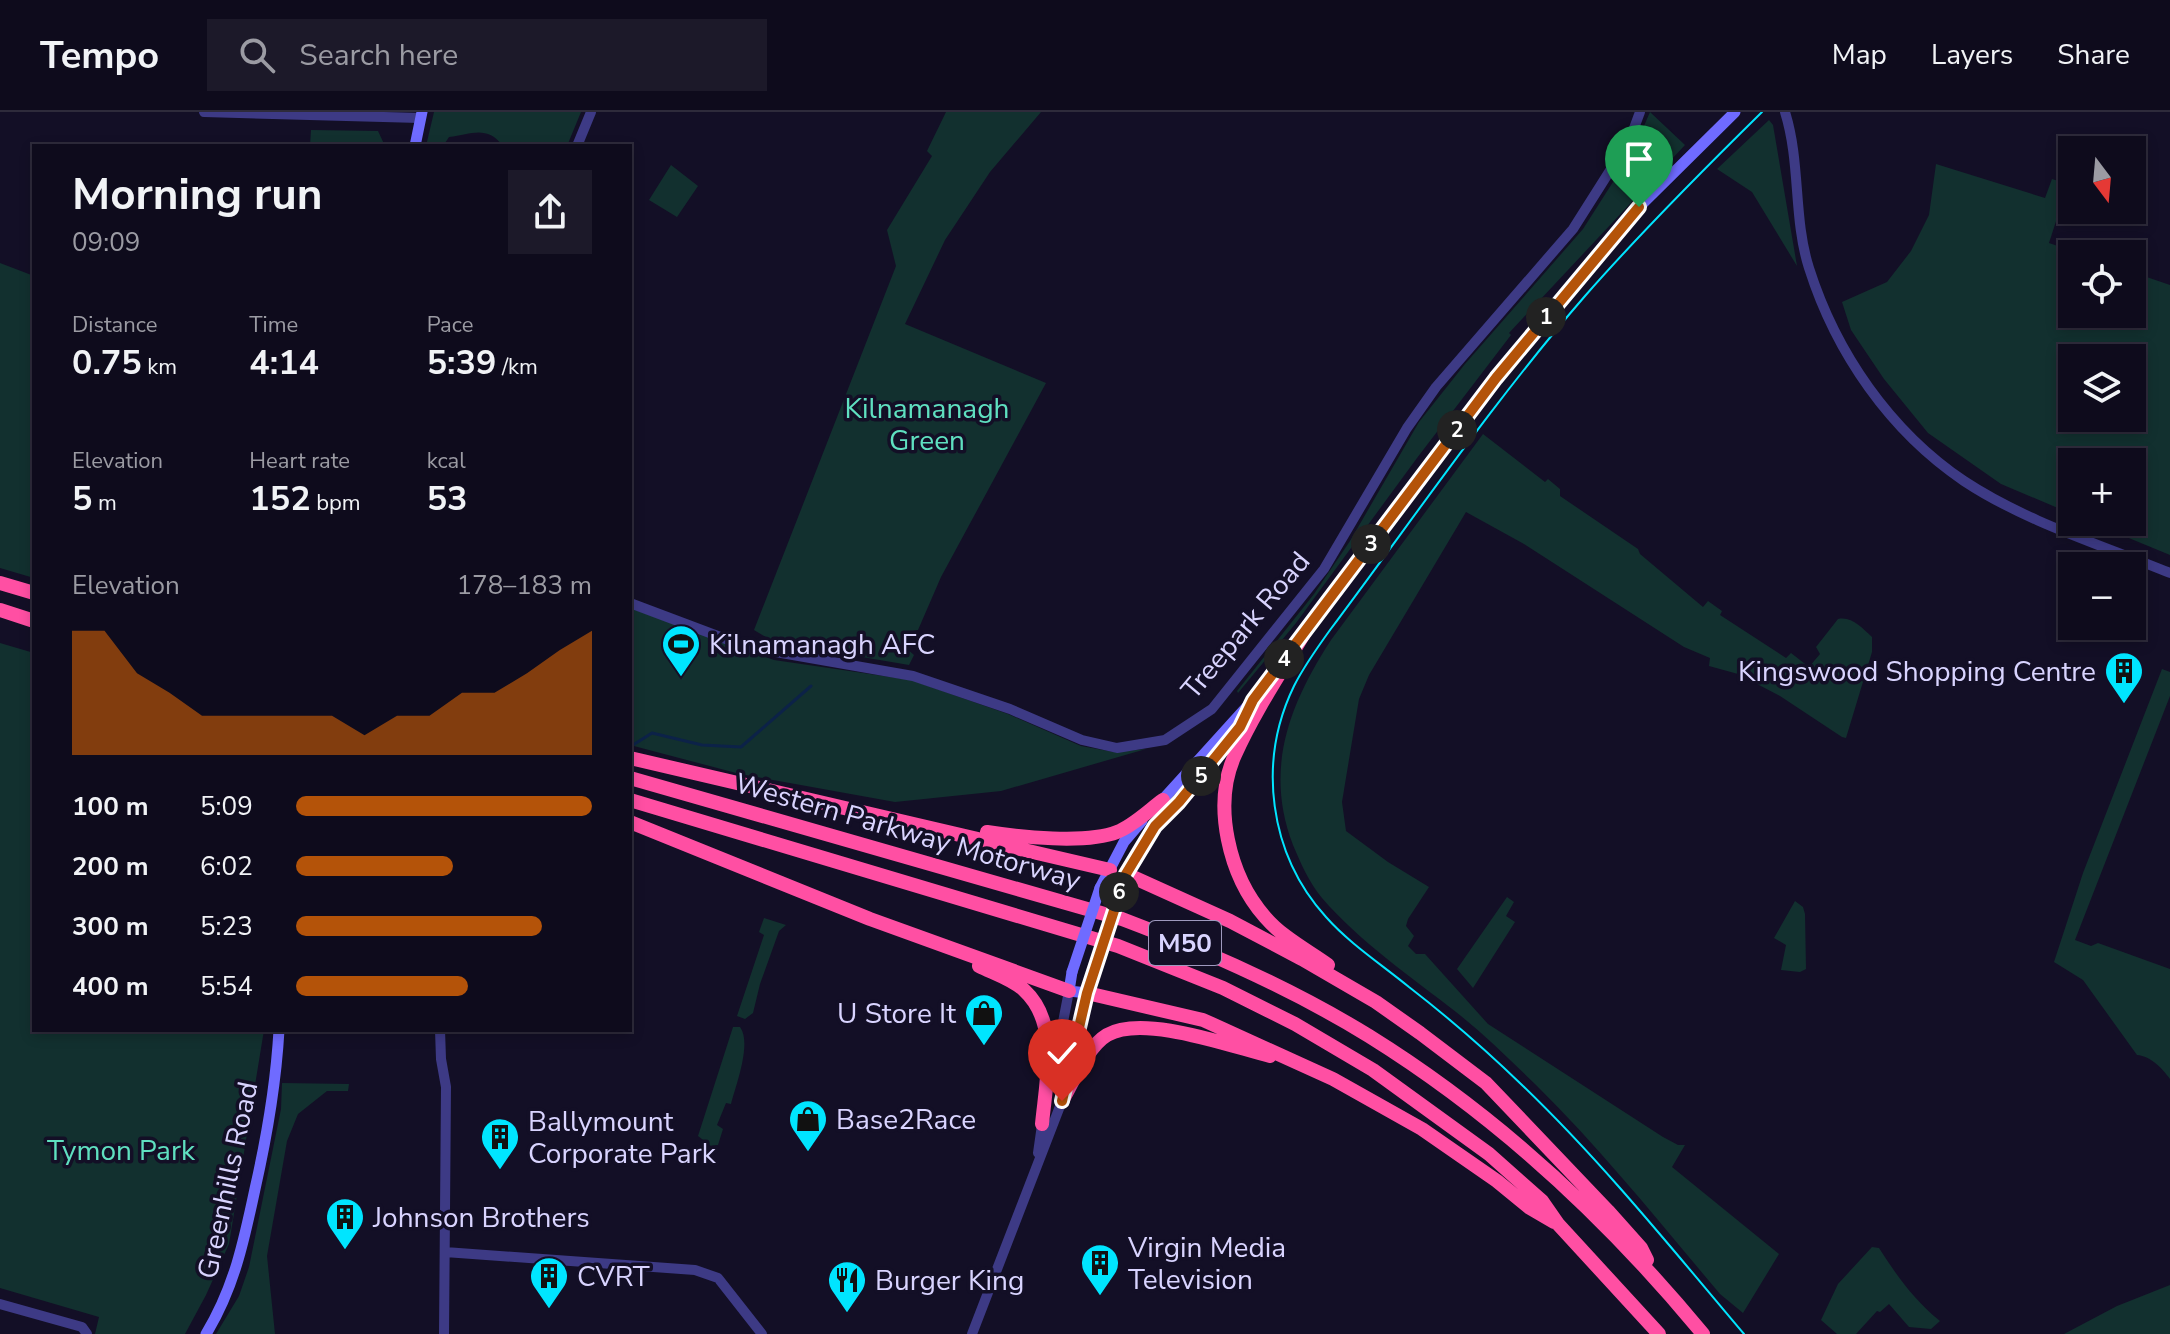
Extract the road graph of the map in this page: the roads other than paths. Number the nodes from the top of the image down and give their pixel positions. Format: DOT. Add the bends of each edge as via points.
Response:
graph roads {
  1 [pos="204,112"];
  2 [pos="591,112"];
  3 [pos="1640,112"];
  4 [pos="1735,112"];
  5 [pos="1785,112"];
  6 [pos="421,115"];
  7 [pos="415,144"];
  8 [pos="578,144"];
  9 [pos="2170,573"];
  10 [pos="0,583"];
  11 [pos="32,592"];
  12 [pos="632,604"];
  13 [pos="0,610"];
  14 [pos="32,620"];
  15 [pos="1308,627"];
  16 [pos="1253,700"];
  17 [pos="632,758"];
  18 [pos="632,779"];
  19 [pos="1163,800"];
  20 [pos="632,801"];
  21 [pos="891,819"];
  22 [pos="632,823"];
  23 [pos="1110,870"];
  24 [pos="1126,874"];
  25 [pos="917,937"];
  26 [pos="1069,991"];
  27 [pos="1087,993"];
  28 [pos="279,1032"];
  29 [pos="440,1032"];
  30 [pos="1301,1064"];
  31 [pos="1486,1083"];
  32 [pos="1062,1101"];
  33 [pos="1042,1124"];
  34 [pos="1037,1167"];
  35 [pos="1558,1224"];
  36 [pos="445,1252"];
  37 [pos="1654,1275"];
  38 [pos="0,1304"];
  39 [pos="87,1333"];
  40 [pos="206,1334"];
  41 [pos="444,1334"];
  42 [pos="762,1334"];
  43 [pos="972,1334"];
  44 [pos="1659,1334"];
  45 [pos="1703,1334"];
  1 -- 6 [label="street"];
  2 -- 8 [label="street"];
  3 -- 12 [label="street, Treepark Road" via="1630,139 1573,229 1436,387 1315,581 1212,709 1165,740 1117,748 1082,740 913,676 747,647"];
  4 -- 15 [label="main road" via="1639,207 1515,355"];
  5 -- 9 [label="street" via="1808,266 1840,341 1887,410 1927,453 1986,493"];
  6 -- 7 [label="main road"];
  10 -- 11 [label="highway"];
  13 -- 14 [label="highway"];
  15 -- 16 [label="main road"];
  15 -- 31 [label="highway, M50" via="1231,768 1227,832 1237,869 1264,916 1281,933 1427,1032"];
  16 -- 19 [label="main road"];
  16 -- 24 [label="main road" via="1240,727 1155,826"];
  17 -- 21 [label="highway"];
  18 -- 37 [label="highway, Western Parkway Motorway / M50" via="1122,919 1299,996 1368,1036 1493,1125"];
  19 -- 21 [label="highway" via="1120,831 1102,837 1001,834"];
  19 -- 23 [label="main road" via="1124,842"];
  20 -- 35 [label="highway, Western Parkway Motorway / M50" via="1118,946 1223,988 1360,1062 1440,1116 1534,1194"];
  21 -- 23 [label="highway"];
  22 -- 25 [label="highway"];
  23 -- 24 [label="main road"];
  23 -- 26 [label="main road, bridge"];
  24 -- 27 [label="main road, bridge"];
  24 -- 31 [label="highway, M50" via="1230,921 1376,1002"];
  25 -- 26 [label="highway"];
  25 -- 33 [label="highway" via="1022,988 1033,1000 1047,1043"];
  26 -- 27 [label="main road"];
  26 -- 33 [label="street"];
  27 -- 30 [label="highway, M50" via="1203,1020"];
  27 -- 32 [label="street"];
  28 -- 40 [label="main road, Greenhills Road" via="270,1119 245,1240 226,1298"];
  29 -- 36 [label="street" via="446,1087"];
  30 -- 32 [label="highway, M50" via="1136,1026 1105,1035"];
  30 -- 35 [label="highway, M50" via="1422,1129"];
  31 -- 37 [label="highway, M50" via="1641,1248"];
  32 -- 34 [label="street"];
  33 -- 34 [label="street"];
  34 -- 43 [label="street"];
  35 -- 44 [label="highway, Western Parkway Motorway / M50"];
  36 -- 41 [label="street"];
  36 -- 42 [label="street" via="695,1270 718,1278"];
  37 -- 45 [label="highway, Western Parkway Motorway / M50"];
  38 -- 39 [label="street" via="82,1327"];
}
